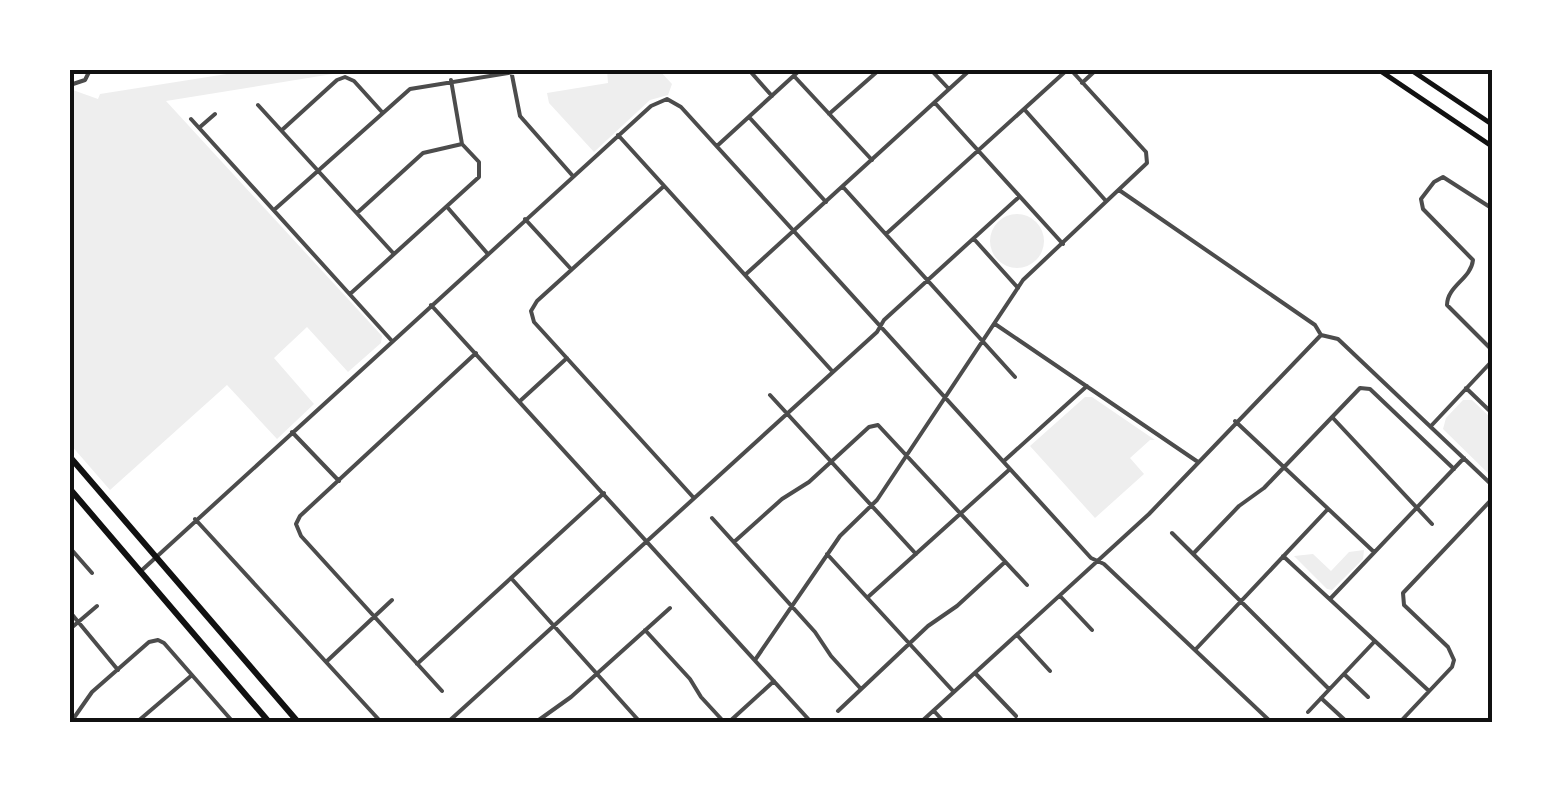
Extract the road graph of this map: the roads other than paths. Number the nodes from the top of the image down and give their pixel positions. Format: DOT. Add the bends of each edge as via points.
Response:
graph roads {
  1 [pos="90,70"];
  2 [pos="527,70"];
  3 [pos="749,70"];
  4 [pos="800,70"];
  5 [pos="879,70"];
  6 [pos="931,70"];
  7 [pos="970,70"];
  8 [pos="1069,70"];
  9 [pos="1096,70"];
  10 [pos="1379,70"];
  11 [pos="1412,70"];
  12 [pos="511,71"];
  13 [pos="794,76"];
  14 [pos="451,80"];
  15 [pos="1082,83"];
  16 [pos="70,86"];
  17 [pos="949,89"];
  18 [pos="772,96"];
  19 [pos="935,102"];
  20 [pos="258,104"];
  21 [pos="1024,109"];
  22 [pos="382,112"];
  23 [pos="215,114"];
  24 [pos="829,114"];
  25 [pos="749,117"];
  26 [pos="191,120"];
  27 [pos="1493,125"];
  28 [pos="198,128"];
  29 [pos="282,130"];
  30 [pos="618,135"];
  31 [pos="462,144"];
  32 [pos="717,146"];
  33 [pos="1493,147"];
  34 [pos="978,152"];
  35 [pos="872,160"];
  36 [pos="318,170"];
  37 [pos="573,176"];
  38 [pos="664,186"];
  39 [pos="842,187"];
  40 [pos="1119,190"];
  41 [pos="1019,197"];
  42 [pos="1106,201"];
  43 [pos="826,202"];
  44 [pos="448,208"];
  45 [pos="1493,208"];
  46 [pos="274,210"];
  47 [pos="357,213"];
  48 [pos="526,219"];
  49 [pos="794,231"];
  50 [pos="886,234"];
  51 [pos="974,238"];
  52 [pos="1063,244"];
  53 [pos="394,254"];
  54 [pos="488,254"];
  55 [pos="571,269"];
  56 [pos="745,275"];
  57 [pos="928,280"];
  58 [pos="1018,288"];
  59 [pos="350,294"];
  60 [pos="431,305"];
  61 [pos="994,324"];
  62 [pos="880,326"];
  63 [pos="1321,335"];
  64 [pos="1493,338"];
  65 [pos="392,341"];
  66 [pos="983,341"];
  67 [pos="1486,344"];
  68 [pos="1493,350"];
  69 [pos="476,354"];
  70 [pos="567,358"];
  71 [pos="1493,360"];
  72 [pos="833,372"];
  73 [pos="1015,377"];
  74 [pos="1086,386"];
  75 [pos="1466,388"];
  76 [pos="770,395"];
  77 [pos="946,398"];
  78 [pos="520,401"];
  79 [pos="787,414"];
  80 [pos="1493,414"];
  81 [pos="1332,417"];
  82 [pos="1235,421"];
  83 [pos="1430,427"];
  84 [pos="292,432"];
  85 [pos="908,454"];
  86 [pos="70,457"];
  87 [pos="1464,458"];
  88 [pos="830,461"];
  89 [pos="1004,462"];
  90 [pos="1198,462"];
  91 [pos="1283,466"];
  92 [pos="1010,468"];
  93 [pos="1454,469"];
  94 [pos="339,481"];
  95 [pos="1493,486"];
  96 [pos="70,489"];
  97 [pos="604,493"];
  98 [pos="694,498"];
  99 [pos="1493,498"];
  100 [pos="872,507"];
  101 [pos="1417,508"];
  102 [pos="1328,509"];
  103 [pos="961,513"];
  104 [pos="712,518"];
  105 [pos="196,519"];
  106 [pos="1432,524"];
  107 [pos="1172,534"];
  108 [pos="647,541"];
  109 [pos="734,542"];
  110 [pos="70,548"];
  111 [pos="1374,552"];
  112 [pos="827,554"];
  113 [pos="916,554"];
  114 [pos="1193,554"];
  115 [pos="1283,556"];
  116 [pos="156,557"];
  117 [pos="1098,561"];
  118 [pos="1005,562"];
  119 [pos="140,571"];
  120 [pos="92,573"];
  121 [pos="510,578"];
  122 [pos="1026,585"];
  123 [pos="1060,596"];
  124 [pos="868,597"];
  125 [pos="1330,599"];
  126 [pos="392,600"];
  127 [pos="1242,600"];
  128 [pos="96,606"];
  129 [pos="792,606"];
  130 [pos="670,608"];
  131 [pos="70,612"];
  132 [pos="374,617"];
  133 [pos="78,622"];
  134 [pos="554,626"];
  135 [pos="70,629"];
  136 [pos="645,630"];
  137 [pos="1092,630"];
  138 [pos="1016,635"];
  139 [pos="1375,640"];
  140 [pos="909,643"];
  141 [pos="1195,650"];
  142 [pos="755,660"];
  143 [pos="326,662"];
  144 [pos="417,664"];
  145 [pos="118,670"];
  146 [pos="1050,671"];
  147 [pos="975,673"];
  148 [pos="597,674"];
  149 [pos="1344,674"];
  150 [pos="192,675"];
  151 [pos="774,681"];
  152 [pos="861,689"];
  153 [pos="1330,689"];
  154 [pos="442,691"];
  155 [pos="1429,691"];
  156 [pos="954,692"];
  157 [pos="1368,697"];
  158 [pos="1321,698"];
  159 [pos="838,711"];
  160 [pos="934,711"];
  161 [pos="1308,712"];
  162 [pos="1016,716"];
  163 [pos="637,721"];
  164 [pos="71,722"];
  165 [pos="136,722"];
  166 [pos="232,722"];
  167 [pos="269,722"];
  168 [pos="298,722"];
  169 [pos="381,722"];
  170 [pos="448,722"];
  171 [pos="536,722"];
  172 [pos="726,722"];
  173 [pos="811,722"];
  174 [pos="921,722"];
  175 [pos="944,722"];
  176 [pos="1271,722"];
  177 [pos="1347,722"];
  178 [pos="1400,722"];
  1 -- 16 [label="street"];
  2 -- 12 [label="street"];
  3 -- 18 [label="street"];
  4 -- 13 [label="street"];
  5 -- 24 [label="street"];
  6 -- 17 [label="street"];
  7 -- 17 [label="street"];
  8 -- 15 [label="street"];
  8 -- 21 [label="street"];
  9 -- 15 [label="street"];
  10 -- 33 [label="main road"];
  11 -- 27 [label="main road"];
  12 -- 14 [label="street"];
  12 -- 37 [label="street" via="520,116"];
  13 -- 18 [label="street"];
  13 -- 24 [label="street"];
  14 -- 22 [label="street" via="410,89"];
  14 -- 31 [label="street"];
  15 -- 40 [label="street" via="1148,156"];
  17 -- 19 [label="street"];
  18 -- 25 [label="street"];
  19 -- 34 [label="street"];
  19 -- 35 [label="street"];
  20 -- 29 [label="street"];
  21 -- 34 [label="street"];
  21 -- 42 [label="street"];
  22 -- 29 [label="street" via="346,77"];
  22 -- 36 [label="street"];
  23 -- 28 [label="street"];
  24 -- 35 [label="street"];
  25 -- 32 [label="street"];
  25 -- 43 [label="street"];
  26 -- 28 [label="street"];
  28 -- 46 [label="street"];
  29 -- 36 [label="street"];
  30 -- 32 [label="street" via="658,100 674,101"];
  30 -- 37 [label="street"];
  30 -- 38 [label="street"];
  31 -- 44 [label="street" via="480,172"];
  31 -- 47 [label="street" via="423,153"];
  32 -- 49 [label="street"];
  34 -- 41 [label="street"];
  34 -- 50 [label="street"];
  35 -- 39 [label="street"];
  36 -- 46 [label="street"];
  36 -- 47 [label="street"];
  37 -- 48 [label="street"];
  38 -- 55 [label="street"];
  38 -- 56 [label="street"];
  39 -- 43 [label="street"];
  39 -- 50 [label="street"];
  40 -- 42 [label="street"];
  40 -- 63 [label="street"];
  41 -- 51 [label="street"];
  41 -- 52 [label="street"];
  42 -- 52 [label="street"];
  43 -- 49 [label="street"];
  44 -- 53 [label="street"];
  44 -- 54 [label="street"];
  45 -- 67 [label="street" via="1443,177 1421,199 1472,257 1471,270 1446,302"];
  46 -- 59 [label="street"];
  47 -- 53 [label="street"];
  48 -- 54 [label="street"];
  48 -- 55 [label="street"];
  49 -- 56 [label="street"];
  49 -- 62 [label="street"];
  50 -- 57 [label="street"];
  51 -- 57 [label="street"];
  51 -- 58 [label="street"];
  52 -- 58 [label="street"];
  53 -- 59 [label="street"];
  54 -- 60 [label="street"];
  55 -- 70 [label="street" via="532,311"];
  56 -- 72 [label="street"];
  57 -- 62 [label="street"];
  57 -- 66 [label="street"];
  58 -- 61 [label="street"];
  59 -- 65 [label="street"];
  60 -- 65 [label="street"];
  60 -- 69 [label="street"];
  61 -- 66 [label="street"];
  61 -- 74 [label="street"];
  62 -- 72 [label="street"];
  62 -- 77 [label="street"];
  63 -- 82 [label="street"];
  63 -- 83 [label="street" via="1338,339"];
  64 -- 67 [label="street"];
  65 -- 84 [label="street"];
  66 -- 73 [label="street"];
  66 -- 77 [label="street"];
  67 -- 68 [label="street"];
  69 -- 78 [label="street"];
  69 -- 94 [label="street"];
  70 -- 78 [label="street"];
  70 -- 98 [label="street"];
  71 -- 75 [label="street"];
  72 -- 79 [label="street"];
  74 -- 89 [label="street"];
  74 -- 90 [label="street"];
  75 -- 80 [label="street"];
  75 -- 83 [label="street"];
  76 -- 79 [label="street"];
  77 -- 85 [label="street"];
  77 -- 89 [label="street"];
  78 -- 97 [label="street"];
  79 -- 88 [label="street"];
  79 -- 98 [label="street"];
  81 -- 91 [label="street"];
  81 -- 93 [label="street" via="1364,387"];
  81 -- 101 [label="street"];
  82 -- 90 [label="street"];
  82 -- 91 [label="street"];
  83 -- 87 [label="street"];
  84 -- 94 [label="street"];
  84 -- 105 [label="street"];
  85 -- 88 [label="street" via="875,425"];
  85 -- 100 [label="street"];
  85 -- 103 [label="street"];
  86 -- 116 [label="main road"];
  87 -- 93 [label="street"];
  87 -- 95 [label="street"];
  88 -- 100 [label="street"];
  88 -- 109 [label="street"];
  89 -- 92 [label="street"];
  90 -- 117 [label="street"];
  91 -- 102 [label="street"];
  91 -- 114 [label="street"];
  92 -- 103 [label="street"];
  92 -- 117 [label="street"];
  93 -- 101 [label="street"];
  94 -- 132 [label="street" via="300,516 297,528"];
  96 -- 119 [label="main road"];
  97 -- 108 [label="street"];
  97 -- 121 [label="street"];
  98 -- 108 [label="street"];
  99 -- 155 [label="street" via="1403,593 1408,610 1454,657"];
  100 -- 112 [label="street"];
  100 -- 113 [label="street"];
  101 -- 106 [label="street"];
  101 -- 111 [label="street"];
  102 -- 111 [label="street"];
  102 -- 115 [label="street"];
  103 -- 113 [label="street"];
  103 -- 118 [label="street"];
  104 -- 109 [label="street"];
  105 -- 116 [label="street"];
  105 -- 143 [label="street"];
  107 -- 114 [label="street"];
  108 -- 134 [label="street"];
  108 -- 142 [label="street"];
  109 -- 129 [label="street"];
  110 -- 120 [label="street"];
  111 -- 125 [label="street"];
  112 -- 124 [label="street"];
  112 -- 129 [label="street"];
  113 -- 124 [label="street"];
  114 -- 127 [label="street"];
  115 -- 125 [label="street"];
  115 -- 127 [label="street"];
  116 -- 119 [label="street"];
  116 -- 168 [label="main road"];
  117 -- 123 [label="street"];
  117 -- 141 [label="street"];
  118 -- 122 [label="street"];
  118 -- 140 [label="street"];
  119 -- 167 [label="main road"];
  121 -- 134 [label="street"];
  121 -- 144 [label="street"];
  123 -- 137 [label="street"];
  123 -- 138 [label="street"];
  124 -- 140 [label="street"];
  125 -- 139 [label="street"];
  126 -- 132 [label="street"];
  127 -- 141 [label="street"];
  127 -- 153 [label="street"];
  128 -- 133 [label="street"];
  129 -- 142 [label="street"];
  129 -- 152 [label="street"];
  130 -- 136 [label="street"];
  131 -- 133 [label="street"];
  132 -- 143 [label="street"];
  132 -- 144 [label="street"];
  133 -- 135 [label="street"];
  133 -- 145 [label="street"];
  134 -- 148 [label="street"];
  134 -- 170 [label="street"];
  136 -- 148 [label="street"];
  136 -- 172 [label="street"];
  138 -- 146 [label="street"];
  138 -- 147 [label="street"];
  139 -- 149 [label="street"];
  139 -- 155 [label="street"];
  140 -- 152 [label="street"];
  140 -- 156 [label="street"];
  141 -- 176 [label="street"];
  142 -- 151 [label="street"];
  143 -- 169 [label="street"];
  144 -- 154 [label="street"];
  145 -- 150 [label="street" via="158,640"];
  145 -- 164 [label="street"];
  147 -- 156 [label="street"];
  147 -- 162 [label="street"];
  148 -- 163 [label="street"];
  148 -- 171 [label="street"];
  149 -- 153 [label="street"];
  149 -- 157 [label="street"];
  150 -- 165 [label="street"];
  150 -- 166 [label="street"];
  151 -- 172 [label="street"];
  151 -- 173 [label="street"];
  152 -- 159 [label="street"];
  153 -- 158 [label="street"];
  155 -- 178 [label="street"];
  156 -- 160 [label="street"];
  158 -- 161 [label="street"];
  158 -- 177 [label="street"];
  160 -- 174 [label="street"];
  160 -- 175 [label="street"];
}
